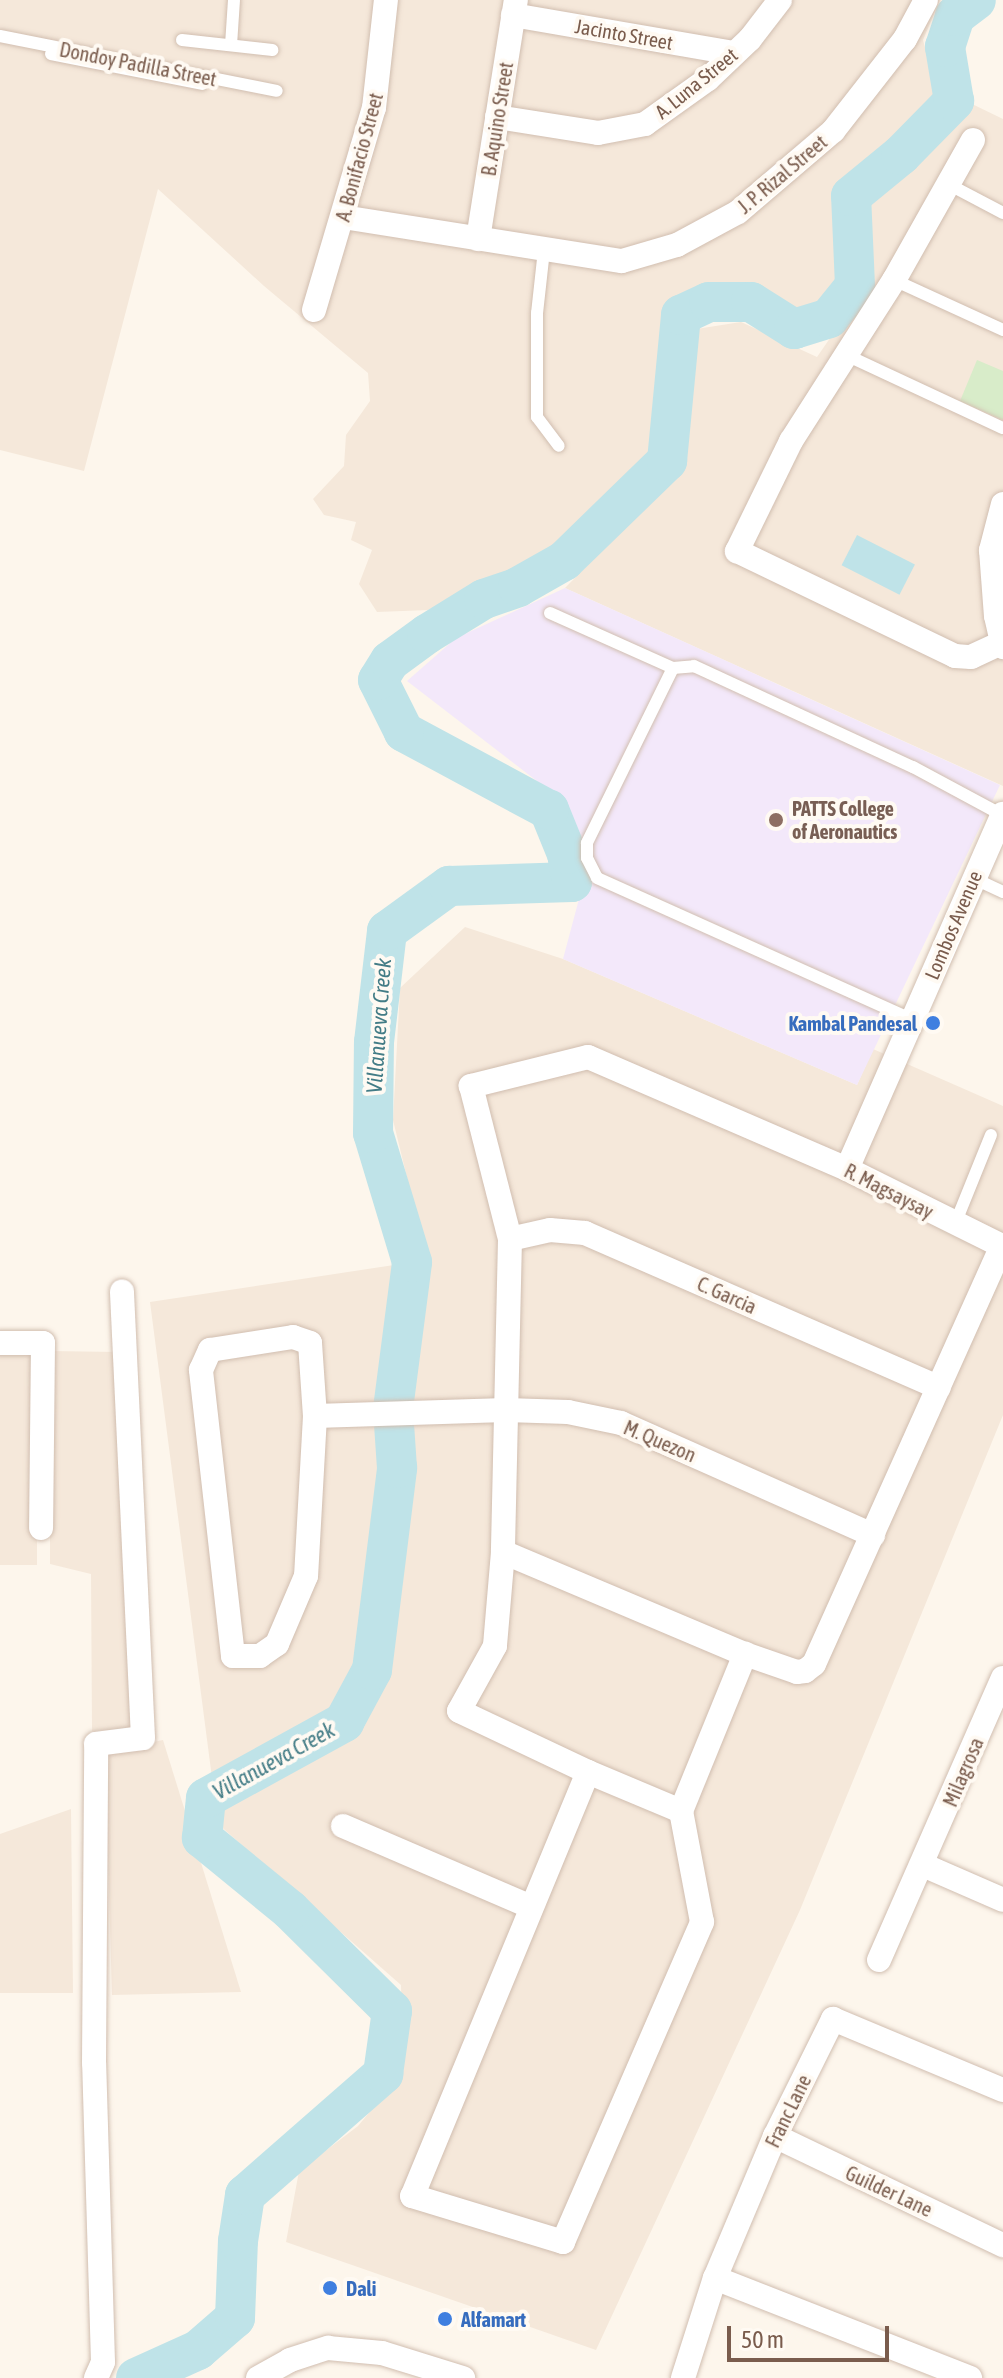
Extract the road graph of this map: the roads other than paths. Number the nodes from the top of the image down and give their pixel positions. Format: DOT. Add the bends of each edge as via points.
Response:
graph roads {
  1 [pos="234,0"];
  2 [pos="386,0"];
  3 [pos="780,0"];
  4 [pos="926,0"];
  5 [pos="514,8"];
  6 [pos="0,38"];
  7 [pos="182,40"];
  8 [pos="231,45"];
  9 [pos="272,50"];
  10 [pos="734,53"];
  11 [pos="277,91"];
  12 [pos="497,117"];
  13 [pos="973,140"];
  14 [pos="948,184"];
  15 [pos="1003,213"];
  16 [pos="343,217"];
  17 [pos="478,239"];
  18 [pos="544,250"];
  19 [pos="894,280"];
  20 [pos="314,310"];
  21 [pos="1003,330"];
  22 [pos="844,354"];
  23 [pos="1003,428"];
  24 [pos="559,446"];
  25 [pos="1003,504"];
  26 [pos="998,578"];
  27 [pos="550,613"];
  28 [pos="1002,645"];
  29 [pos="673,668"];
  30 [pos="1003,814"];
  31 [pos="973,878"];
  32 [pos="1003,892"];
  33 [pos="913,1020"];
  34 [pos="991,1135"];
  35 [pos="847,1169"];
  36 [pos="955,1224"];
  37 [pos="510,1239"];
  38 [pos="994,1288"];
  39 [pos="122,1291"];
  40 [pos="0,1343"];
  41 [pos="939,1388"];
  42 [pos="506,1410"];
  43 [pos="315,1416"];
  44 [pos="41,1528"];
  45 [pos="873,1535"];
  46 [pos="503,1552"];
  47 [pos="745,1654"];
  48 [pos="1003,1678"];
  49 [pos="588,1772"];
  50 [pos="681,1811"];
  51 [pos="343,1826"];
  52 [pos="923,1865"];
  53 [pos="1003,1900"];
  54 [pos="531,1907"];
  55 [pos="879,1960"];
  56 [pos="1003,2090"];
  57 [pos="775,2136"];
  58 [pos="1003,2245"];
  59 [pos="715,2278"];
  60 [pos="96,2378"];
  61 [pos="258,2378"];
  62 [pos="463,2378"];
  63 [pos="683,2378"];
  64 [pos="970,2378"];
  1 -- 8 [label="lane"];
  2 -- 16 [label="street, A. Bonifacio Street" via="374,108"];
  3 -- 10 [label="street, A. Luna Street"];
  4 -- 18 [label="street, J. P. Rizal Street" via="905,39 833,131 738,212 677,245 622,261"];
  5 -- 10 [label="street, Jacinto Street"];
  5 -- 12 [label="street, B. Aquino Street"];
  6 -- 11 [label="lane, Dondoy Padilla Street"];
  7 -- 8 [label="lane"];
  8 -- 9 [label="lane"];
  10 -- 12 [label="street, A. Luna Street" via="708,79 645,124 598,133"];
  12 -- 17 [label="street, B. Aquino Street"];
  13 -- 14 [label="street"];
  14 -- 15 [label="lane"];
  14 -- 19 [label="street"];
  16 -- 17 [label="street, J. P. Rizal Street"];
  16 -- 20 [label="street, A. Bonifacio Street"];
  17 -- 18 [label="street, J. P. Rizal Street"];
  18 -- 24 [label="lane" via="537,313 537,417"];
  19 -- 21 [label="lane"];
  19 -- 22 [label="street"];
  22 -- 23 [label="lane"];
  22 -- 28 [label="street" via="791,441 737,551 955,656 971,657"];
  25 -- 26 [label="street" via="991,550"];
  26 -- 28 [label="street"];
  27 -- 29 [label="lane"];
  29 -- 30 [label="lane" via="694,666"];
  29 -- 33 [label="lane" via="587,843 587,858 597,878"];
  30 -- 31 [label="street, Lombos Avenue"];
  31 -- 32 [label="lane"];
  31 -- 33 [label="street, Lombos Avenue"];
  33 -- 35 [label="street, Lombos Avenue"];
  34 -- 36 [label="lane"];
  35 -- 36 [label="street, R. Magsaysay"];
  35 -- 37 [label="street, R. Magsaysay" via="588,1057 471,1086"];
  36 -- 38 [label="street, R. Magsaysay" via="1002,1246"];
  37 -- 41 [label="street, C. Garcia" via="550,1230 585,1233"];
  37 -- 42 [label="street, R. Magsaysay"];
  38 -- 41 [label="street, R. Magsaysay"];
  39 -- 60 [label="street" via="143,1738 96,1744 94,2063 103,2362"];
  40 -- 44 [label="street" via="43,1343"];
  41 -- 45 [label="street, R. Magsaysay"];
  42 -- 43 [label="street, M. Quezon"];
  42 -- 45 [label="street, M. Quezon" via="568,1412 621,1423"];
  42 -- 46 [label="street, R. Magsaysay"];
  43 -- 43 [label="street" via="306,1576 277,1644 260,1656 233,1656 201,1370 204,1359 210,1350 293,1337 310,1343"];
  45 -- 47 [label="street, R. Magsaysay" via="814,1664 797,1672"];
  46 -- 47 [label="street, R. Magsaysay"];
  46 -- 49 [label="street, R. Magsaysay" via="495,1646 459,1711"];
  47 -- 50 [label="street"];
  48 -- 52 [label="street, Milagrosa"];
  49 -- 50 [label="street"];
  49 -- 54 [label="street"];
  50 -- 54 [label="street" via="702,1922 563,2242 412,2196"];
  51 -- 54 [label="street"];
  52 -- 53 [label="street"];
  52 -- 55 [label="street, Milagrosa"];
  56 -- 57 [label="street, Franc Lane" via="833,2019"];
  57 -- 58 [label="street, Guilder Lane"];
  57 -- 59 [label="street, Franc Lane"];
  59 -- 63 [label="street, Franc Lane"];
  59 -- 64 [label="street"];
  61 -- 62 [label="street" via="328,2348 382,2353"];
}
